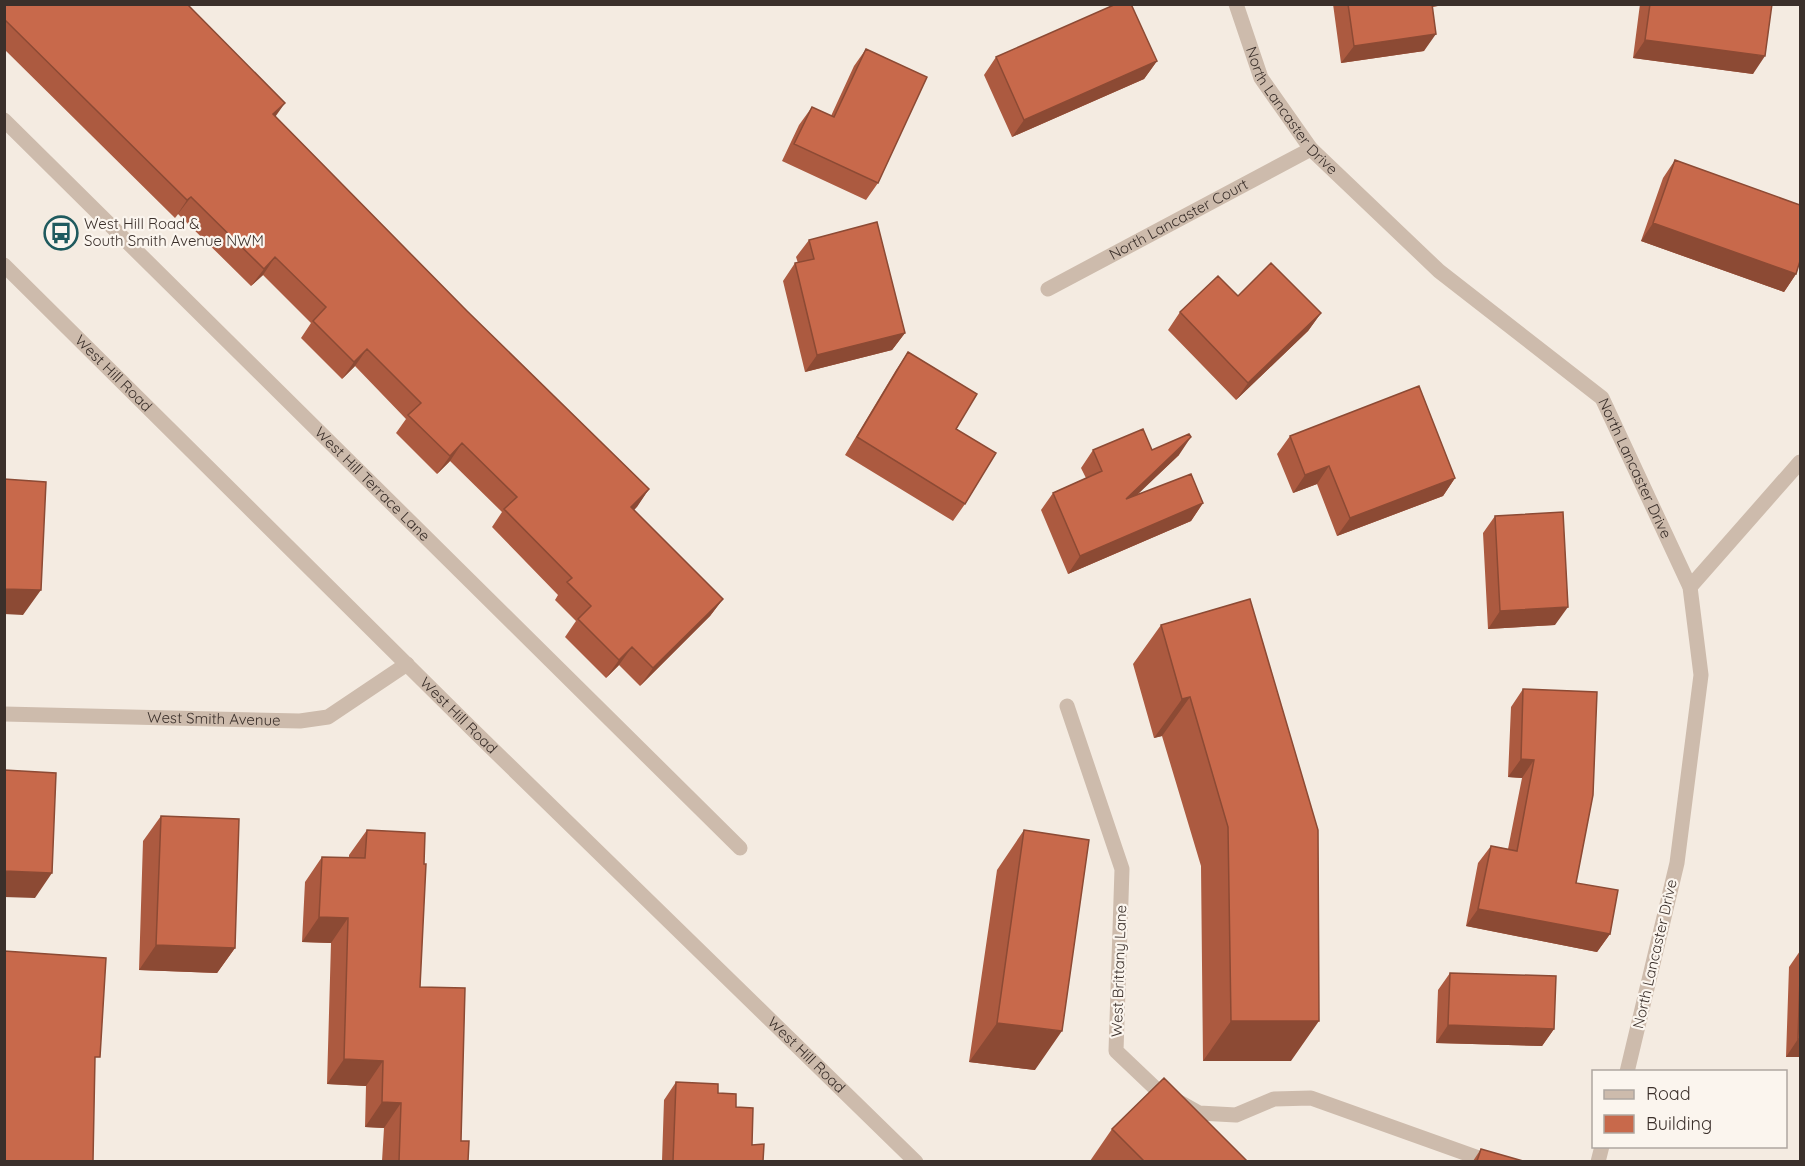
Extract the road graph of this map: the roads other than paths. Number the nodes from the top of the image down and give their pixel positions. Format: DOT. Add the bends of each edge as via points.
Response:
graph roads {
  1 [pos="1236,4"];
  2 [pos="4,120"];
  3 [pos="1311,149"];
  4 [pos="4,265"];
  5 [pos="1048,290"];
  6 [pos="1800,462"];
  7 [pos="1690,587"];
  8 [pos="406,664"];
  9 [pos="1067,706"];
  10 [pos="4,714"];
  11 [pos="740,848"];
  12 [pos="1627,1070"];
  13 [pos="916,1161"];
  14 [pos="1490,1161"];
  1 -- 3 [label="street, North Lancaster Drive" via="1261,78"];
  2 -- 11 [label="street, West Hill Terrace Lane"];
  3 -- 5 [label="street, North Lancaster Court"];
  3 -- 7 [label="street, North Lancaster Drive" via="1439,271 1602,398"];
  4 -- 8 [label="street, West Hill Road"];
  6 -- 7 [label="street"];
  7 -- 12 [label="street, North Lancaster Drive" via="1701,675 1677,863"];
  8 -- 10 [label="street, West Smith Avenue" via="328,717 300,721"];
  8 -- 13 [label="street, West Hill Road"];
  9 -- 14 [label="street, West Brittany Lane" via="1122,869 1116,1051 1156,1089 1199,1113 1236,1115 1274,1099 1311,1098"];
}
